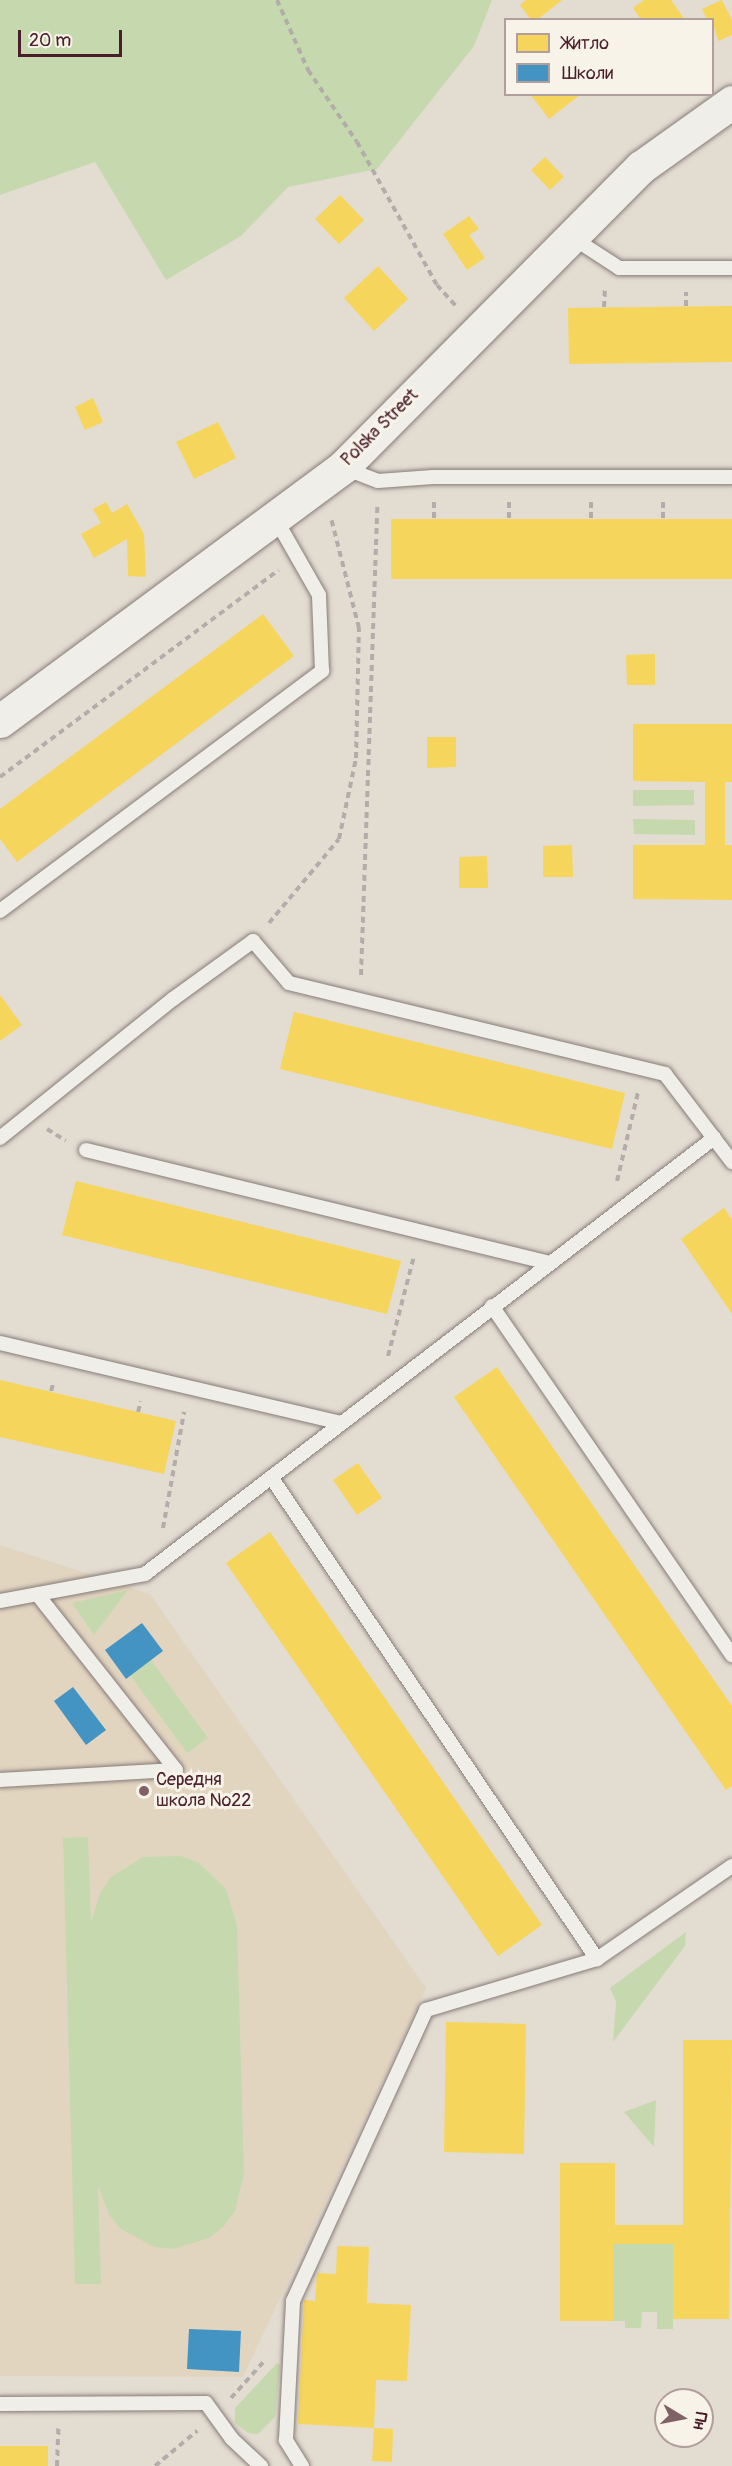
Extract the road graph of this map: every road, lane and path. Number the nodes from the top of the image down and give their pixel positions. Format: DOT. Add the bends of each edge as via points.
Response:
graph roads {
  1 [pos="277,0"];
  2 [pos="732,102"];
  3 [pos="569,236"];
  4 [pos="732,268"];
  5 [pos="477,330"];
  6 [pos="343,467"];
  7 [pos="732,477"];
  8 [pos="378,481"];
  9 [pos="315,488"];
  10 [pos="275,518"];
  11 [pos="297,557"];
  12 [pos="0,721"];
  13 [pos="0,777"];
  14 [pos="0,911"];
  15 [pos="254,941"];
  16 [pos="360,999"];
  17 [pos="644,1069"];
  18 [pos="31,1113"];
  19 [pos="0,1138"];
  20 [pos="714,1138"];
  21 [pos="86,1150"];
  22 [pos="732,1162"];
  23 [pos="609,1217"];
  24 [pos="420,1232"];
  25 [pos="548,1263"];
  26 [pos="492,1306"];
  27 [pos="0,1343"];
  28 [pos="189,1387"];
  29 [pos="378,1394"];
  30 [pos="340,1423"];
  31 [pos="271,1477"];
  32 [pos="156,1565"];
  33 [pos="37,1594"];
  34 [pos="0,1601"];
  35 [pos="732,1655"];
  36 [pos="0,1780"];
  37 [pos="732,1866"];
  38 [pos="597,1959"];
  39 [pos="291,2332"];
  40 [pos="0,2404"];
  41 [pos="58,2404"];
  42 [pos="215,2416"];
  43 [pos="57,2466"];
  44 [pos="155,2466"];
  45 [pos="261,2466"];
  46 [pos="302,2466"];
  1 -- 5 [label="path" via="308,70 357,142 437,285"];
  2 -- 3 [label="street, Polska Street" via="641,167"];
  3 -- 4 [label="lane" via="620,268"];
  3 -- 5 [label="street, Polska Street"];
  5 -- 6 [label="street, Polska Street"];
  6 -- 8 [label="lane"];
  6 -- 9 [label="street, Polska Street"];
  7 -- 8 [label="lane" via="433,477"];
  8 -- 16 [label="path"];
  9 -- 10 [label="street, Polska Street"];
  9 -- 15 [label="path" via="334,524 359,628 356,759 339,839"];
  10 -- 11 [label="lane"];
  10 -- 12 [label="street, Polska Street"];
  11 -- 13 [label="path"];
  11 -- 14 [label="lane" via="319,595 322,671"];
  15 -- 16 [label="lane" via="289,982"];
  15 -- 18 [label="lane"];
  16 -- 17 [label="lane"];
  17 -- 20 [label="lane" via="665,1074"];
  17 -- 23 [label="path"];
  18 -- 19 [label="lane"];
  18 -- 21 [label="path" via="51,1133"];
  20 -- 22 [label="lane"];
  20 -- 23 [label="lane"];
  21 -- 24 [label="lane"];
  23 -- 25 [label="lane"];
  24 -- 25 [label="lane"];
  24 -- 29 [label="path"];
  25 -- 26 [label="lane"];
  26 -- 29 [label="lane"];
  26 -- 35 [label="lane"];
  27 -- 28 [label="lane"];
  28 -- 30 [label="lane"];
  28 -- 32 [label="path"];
  29 -- 30 [label="lane"];
  30 -- 31 [label="lane"];
  31 -- 32 [label="lane"];
  31 -- 38 [label="lane"];
  32 -- 33 [label="lane" via="146,1574"];
  33 -- 34 [label="lane"];
  33 -- 36 [label="lane" via="176,1770"];
  37 -- 38 [label="lane"];
  38 -- 39 [label="lane" via="426,2010 292,2301"];
  39 -- 42 [label="path"];
  39 -- 46 [label="lane" via="286,2440"];
  40 -- 41 [label="lane"];
  41 -- 42 [label="lane" via="206,2403"];
  41 -- 43 [label="path"];
  42 -- 44 [label="path"];
  42 -- 45 [label="lane"];
}
